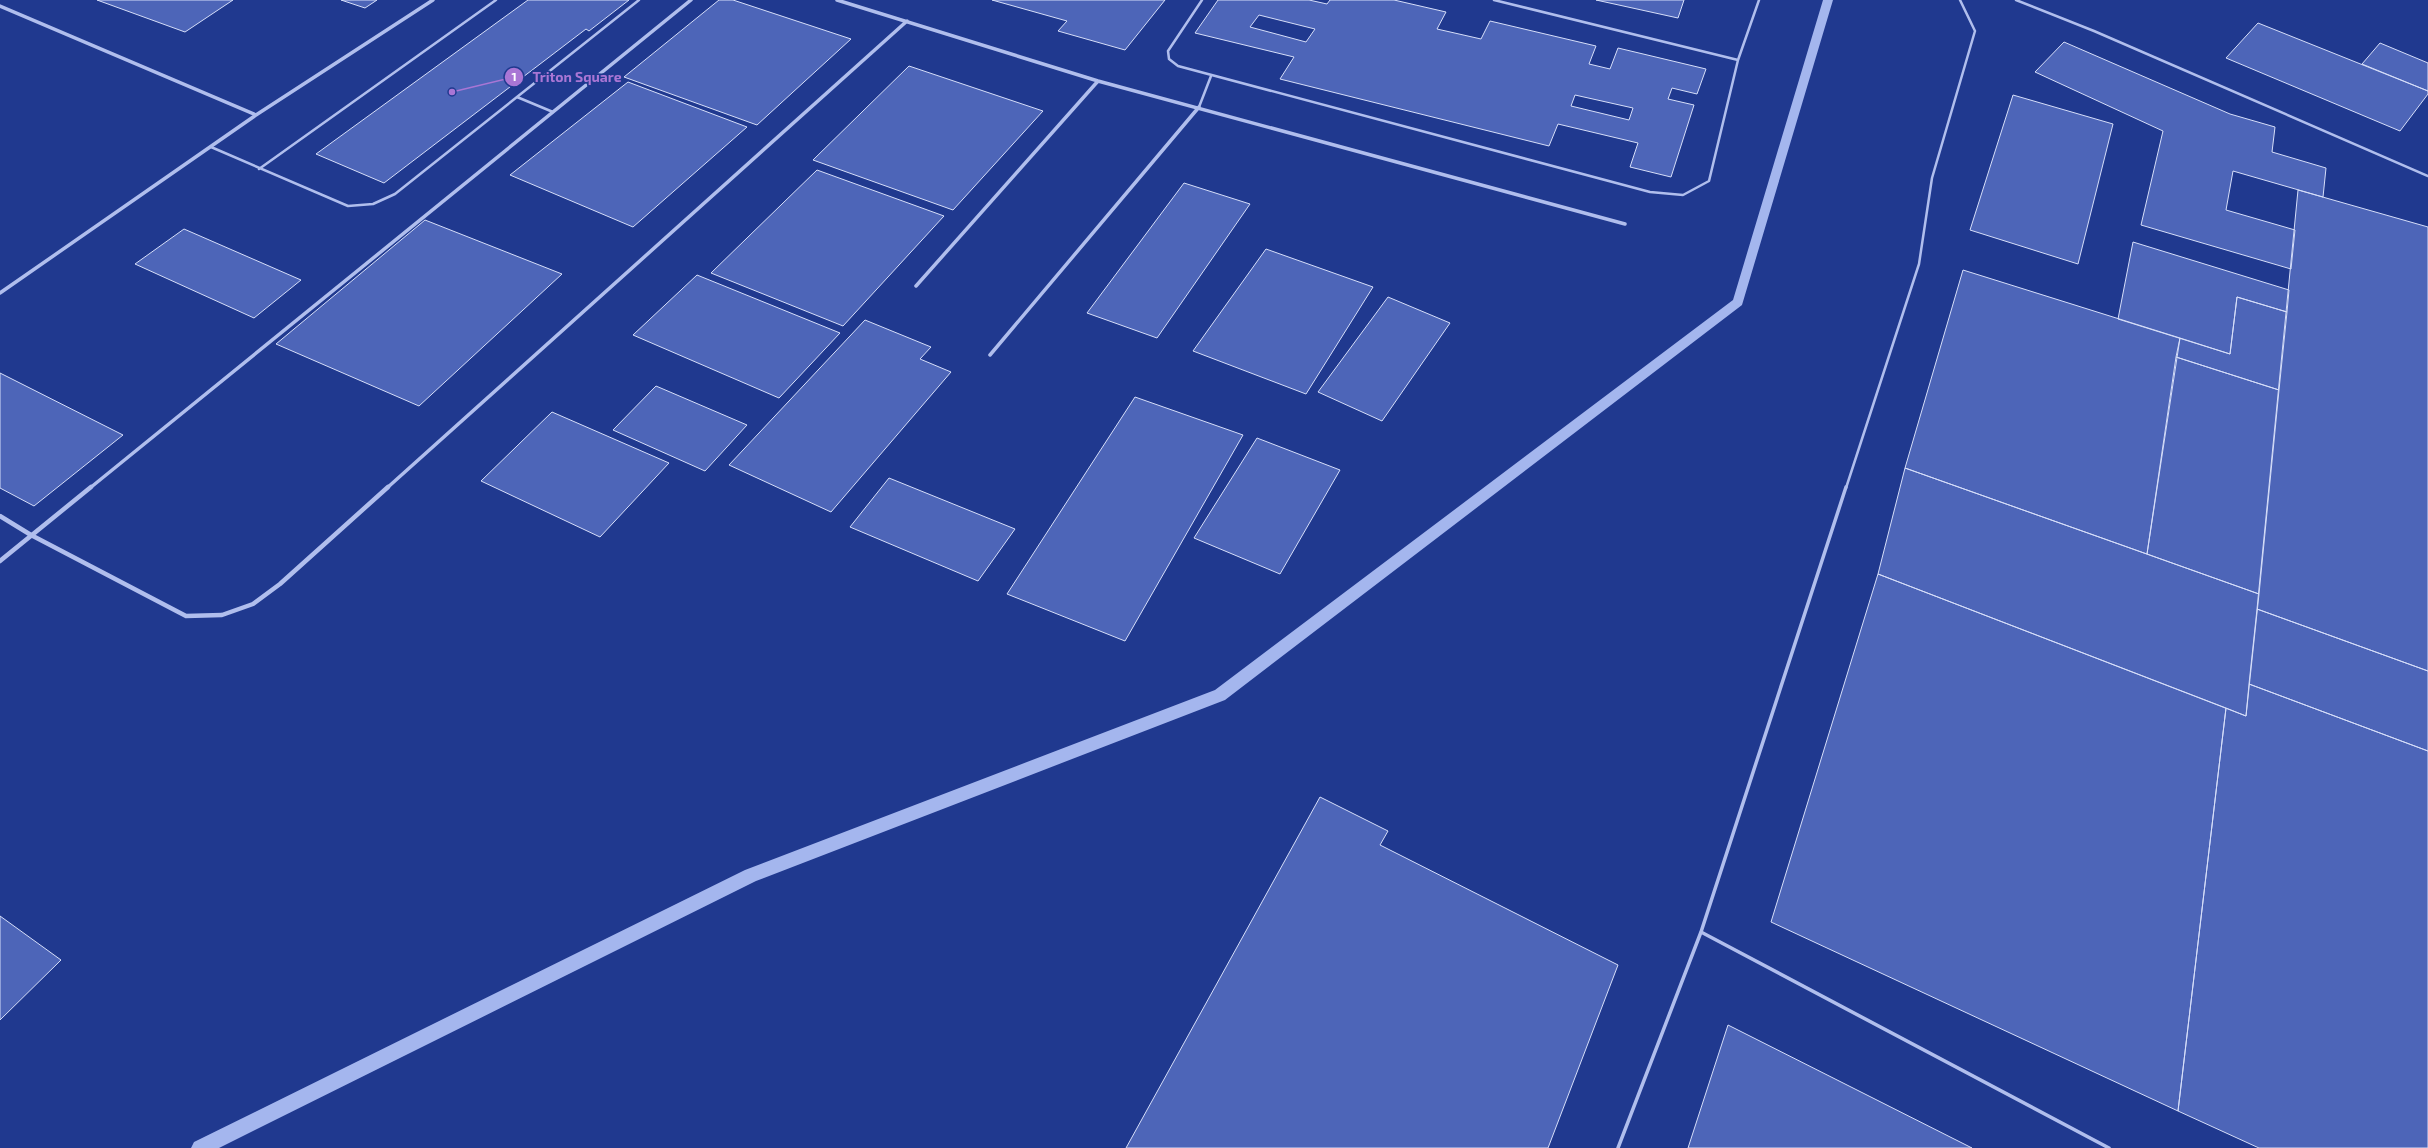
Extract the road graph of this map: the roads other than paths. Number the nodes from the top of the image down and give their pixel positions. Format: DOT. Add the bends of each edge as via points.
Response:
graph roads {
  1 [pos="433,0"];
  2 [pos="496,0"];
  3 [pos="639,0"];
  4 [pos="691,0"];
  5 [pos="837,0"];
  6 [pos="1202,0"];
  7 [pos="1494,0"];
  8 [pos="1759,0"];
  9 [pos="1960,0"];
  10 [pos="2016,0"];
  11 [pos="0,6"];
  12 [pos="907,21"];
  13 [pos="1738,60"];
  14 [pos="1211,76"];
  15 [pos="1098,81"];
  16 [pos="517,97"];
  17 [pos="1199,107"];
  18 [pos="553,112"];
  19 [pos="256,115"];
  20 [pos="211,147"];
  21 [pos="259,169"];
  22 [pos="2428,176"];
  23 [pos="1625,224"];
  24 [pos="916,286"];
  25 [pos="0,293"];
  26 [pos="990,355"];
  27 [pos="0,516"];
  28 [pos="31,535"];
  29 [pos="0,561"];
  30 [pos="1701,932"];
  31 [pos="1618,1148"];
  32 [pos="2109,1148"];
  1 -- 19 [label="street"];
  2 -- 21 [label="lane"];
  3 -- 16 [label="lane"];
  4 -- 18 [label="street"];
  5 -- 12 [label="street"];
  6 -- 14 [label="lane" via="1168,51 1169,59 1178,66"];
  7 -- 13 [label="lane"];
  8 -- 13 [label="lane"];
  9 -- 30 [label="lane" via="1975,31 1932,178 1919,264"];
  10 -- 22 [label="lane" via="2094,31"];
  11 -- 19 [label="street"];
  12 -- 15 [label="street"];
  12 -- 28 [label="street" via="280,584 253,604 222,615 186,616"];
  13 -- 14 [label="lane" via="1708,181 1683,195 1650,192"];
  14 -- 17 [label="lane"];
  15 -- 17 [label="street"];
  15 -- 24 [label="street"];
  16 -- 18 [label="lane"];
  16 -- 21 [label="lane" via="395,194 380,203 362,207 348,206"];
  17 -- 23 [label="street"];
  17 -- 26 [label="street"];
  18 -- 28 [label="street"];
  19 -- 20 [label="street"];
  20 -- 21 [label="lane"];
  20 -- 25 [label="street"];
  27 -- 28 [label="street"];
  28 -- 29 [label="street"];
  30 -- 31 [label="lane"];
  30 -- 32 [label="lane"];
}
